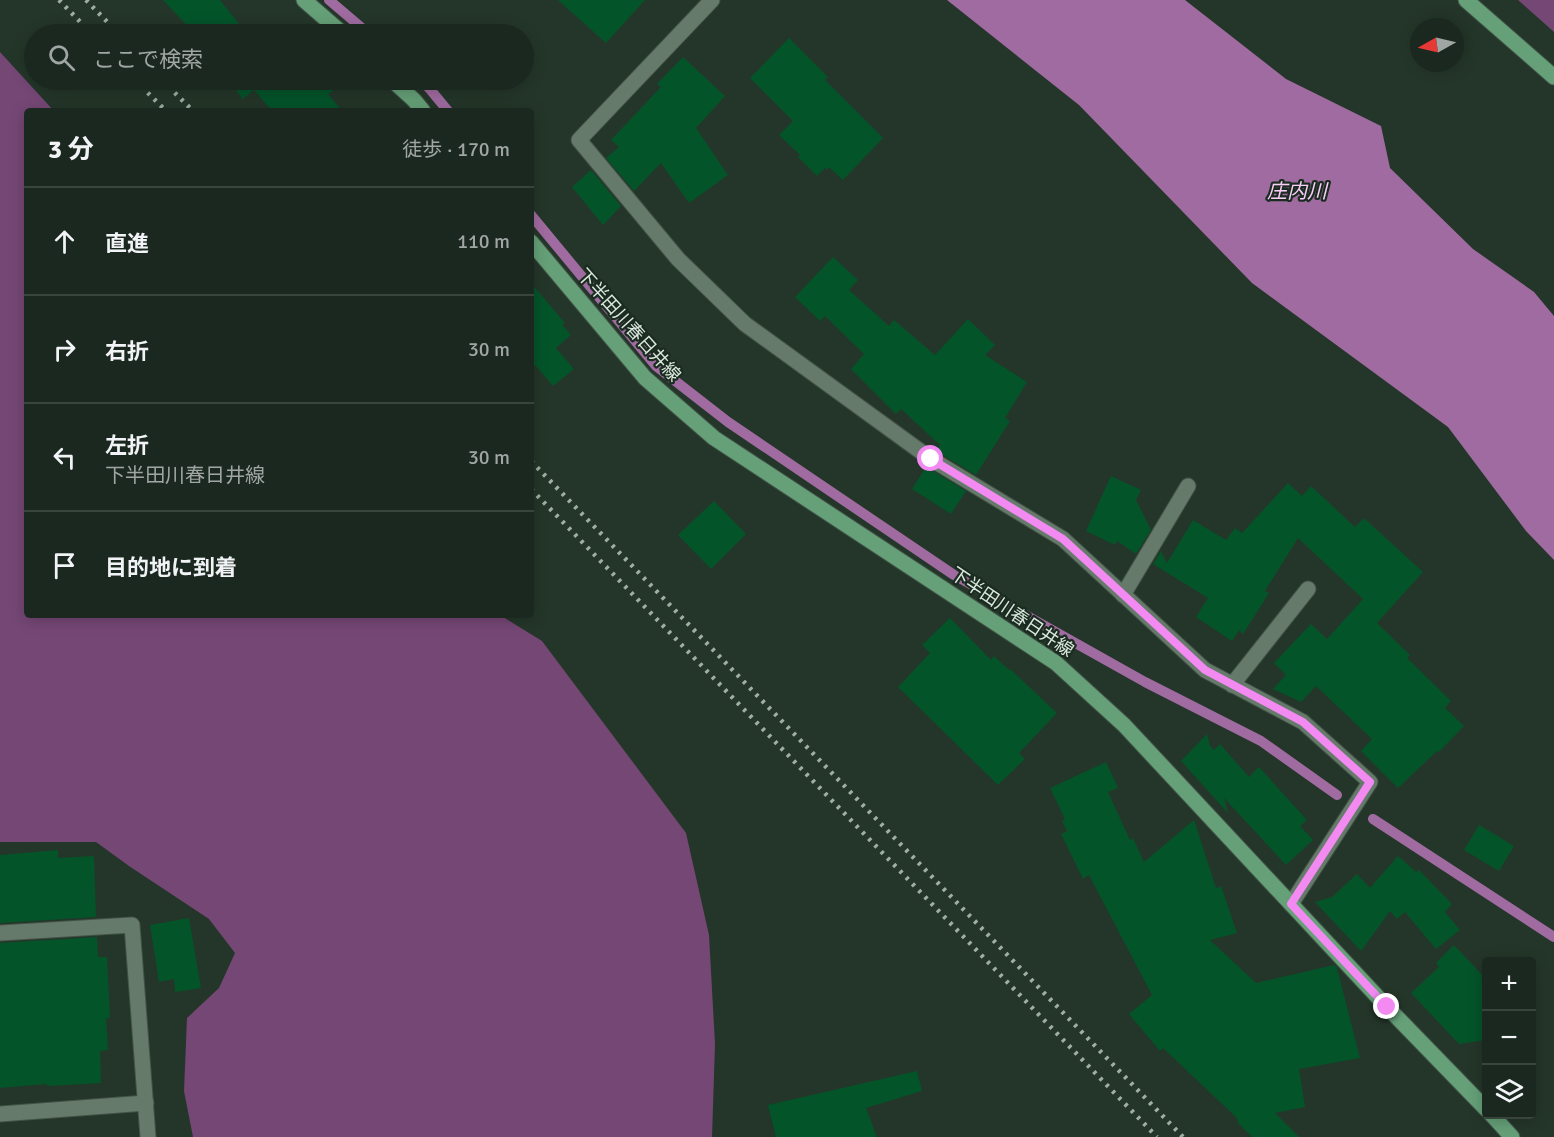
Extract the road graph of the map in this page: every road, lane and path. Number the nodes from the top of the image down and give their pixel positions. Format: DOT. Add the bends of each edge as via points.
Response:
graph roads {
  1 [pos="304,0"];
  2 [pos="712,0"];
  3 [pos="1466,0"];
  4 [pos="332,24"];
  5 [pos="1554,77"];
  6 [pos="403,90"];
  7 [pos="421,108"];
  8 [pos="534,246"];
  9 [pos="1188,486"];
  10 [pos="1308,589"];
  11 [pos="1123,595"];
  12 [pos="1232,684"];
  13 [pos="1291,904"];
  14 [pos="0,933"];
  15 [pos="146,1104"];
  16 [pos="1482,1105"];
  17 [pos="0,1114"];
  18 [pos="1498,1125"];
  19 [pos="148,1137"];
  20 [pos="1512,1137"];
  1 -- 4 [label="main road"];
  2 -- 11 [label="street" via="579,140 678,259 745,324 931,459 1063,539"];
  3 -- 5 [label="main road"];
  6 -- 7 [label="main road"];
  8 -- 13 [label="main road, 下半田川春日井線" via="645,378 714,438 1056,663 1124,725"];
  9 -- 11 [label="street"];
  10 -- 12 [label="street"];
  11 -- 12 [label="street" via="1205,670"];
  12 -- 13 [label="street" via="1303,722 1370,782"];
  13 -- 16 [label="main road, 下半田川春日井線"];
  14 -- 15 [label="street" via="132,926"];
  15 -- 17 [label="street"];
  15 -- 19 [label="street"];
  18 -- 20 [label="main road"];
}
